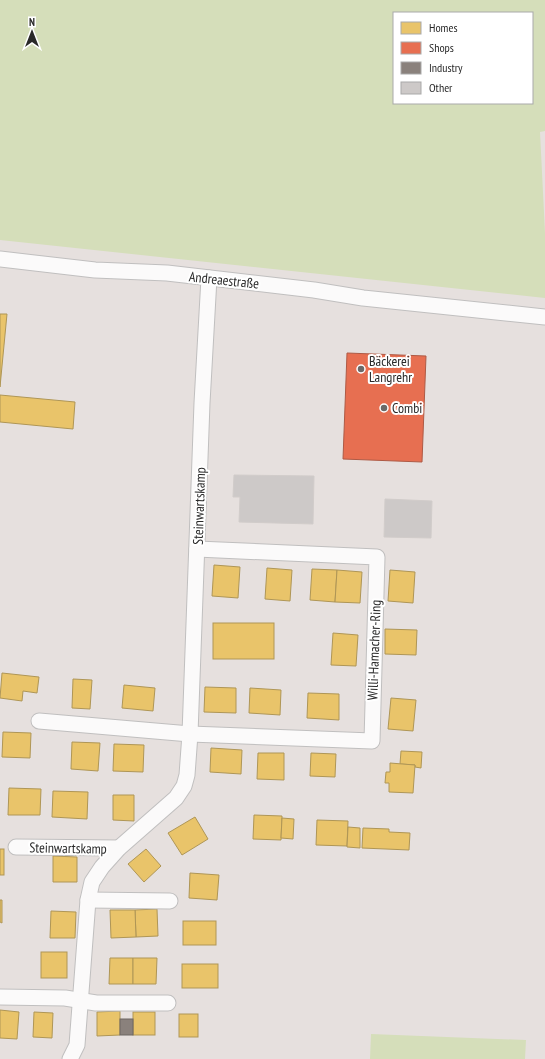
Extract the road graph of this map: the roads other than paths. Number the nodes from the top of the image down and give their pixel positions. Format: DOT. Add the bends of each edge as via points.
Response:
graph roads {
  1 [pos="0,259"];
  2 [pos="209,278"];
  3 [pos="545,317"];
  4 [pos="197,549"];
  5 [pos="39,721"];
  6 [pos="190,734"];
  7 [pos="16,847"];
  8 [pos="120,848"];
  9 [pos="88,900"];
  10 [pos="170,901"];
  11 [pos="0,997"];
  12 [pos="81,1000"];
  13 [pos="168,1003"];
  14 [pos="70,1059"];
  1 -- 2 [label="street, Andreaestraße" via="95,270 167,273"];
  2 -- 3 [label="street, Andreaestraße" via="363,298"];
  2 -- 4 [label="street, Steinwartskamp"];
  4 -- 6 [label="street, Steinwartskamp"];
  4 -- 6 [label="street, Willi-Hamacher-Ring" via="377,557 372,742"];
  5 -- 6 [label="street"];
  6 -- 8 [label="street, Steinwartskamp" via="184,786 176,798"];
  7 -- 8 [label="street, Steinwartskamp"];
  8 -- 9 [label="street, Steinwartskamp" via="92,882"];
  9 -- 10 [label="street"];
  9 -- 12 [label="street, Steinwartskamp"];
  11 -- 12 [label="street"];
  12 -- 13 [label="street" via="96,1003"];
  12 -- 14 [label="street, Steinwartskamp" via="77,1045"];
}
